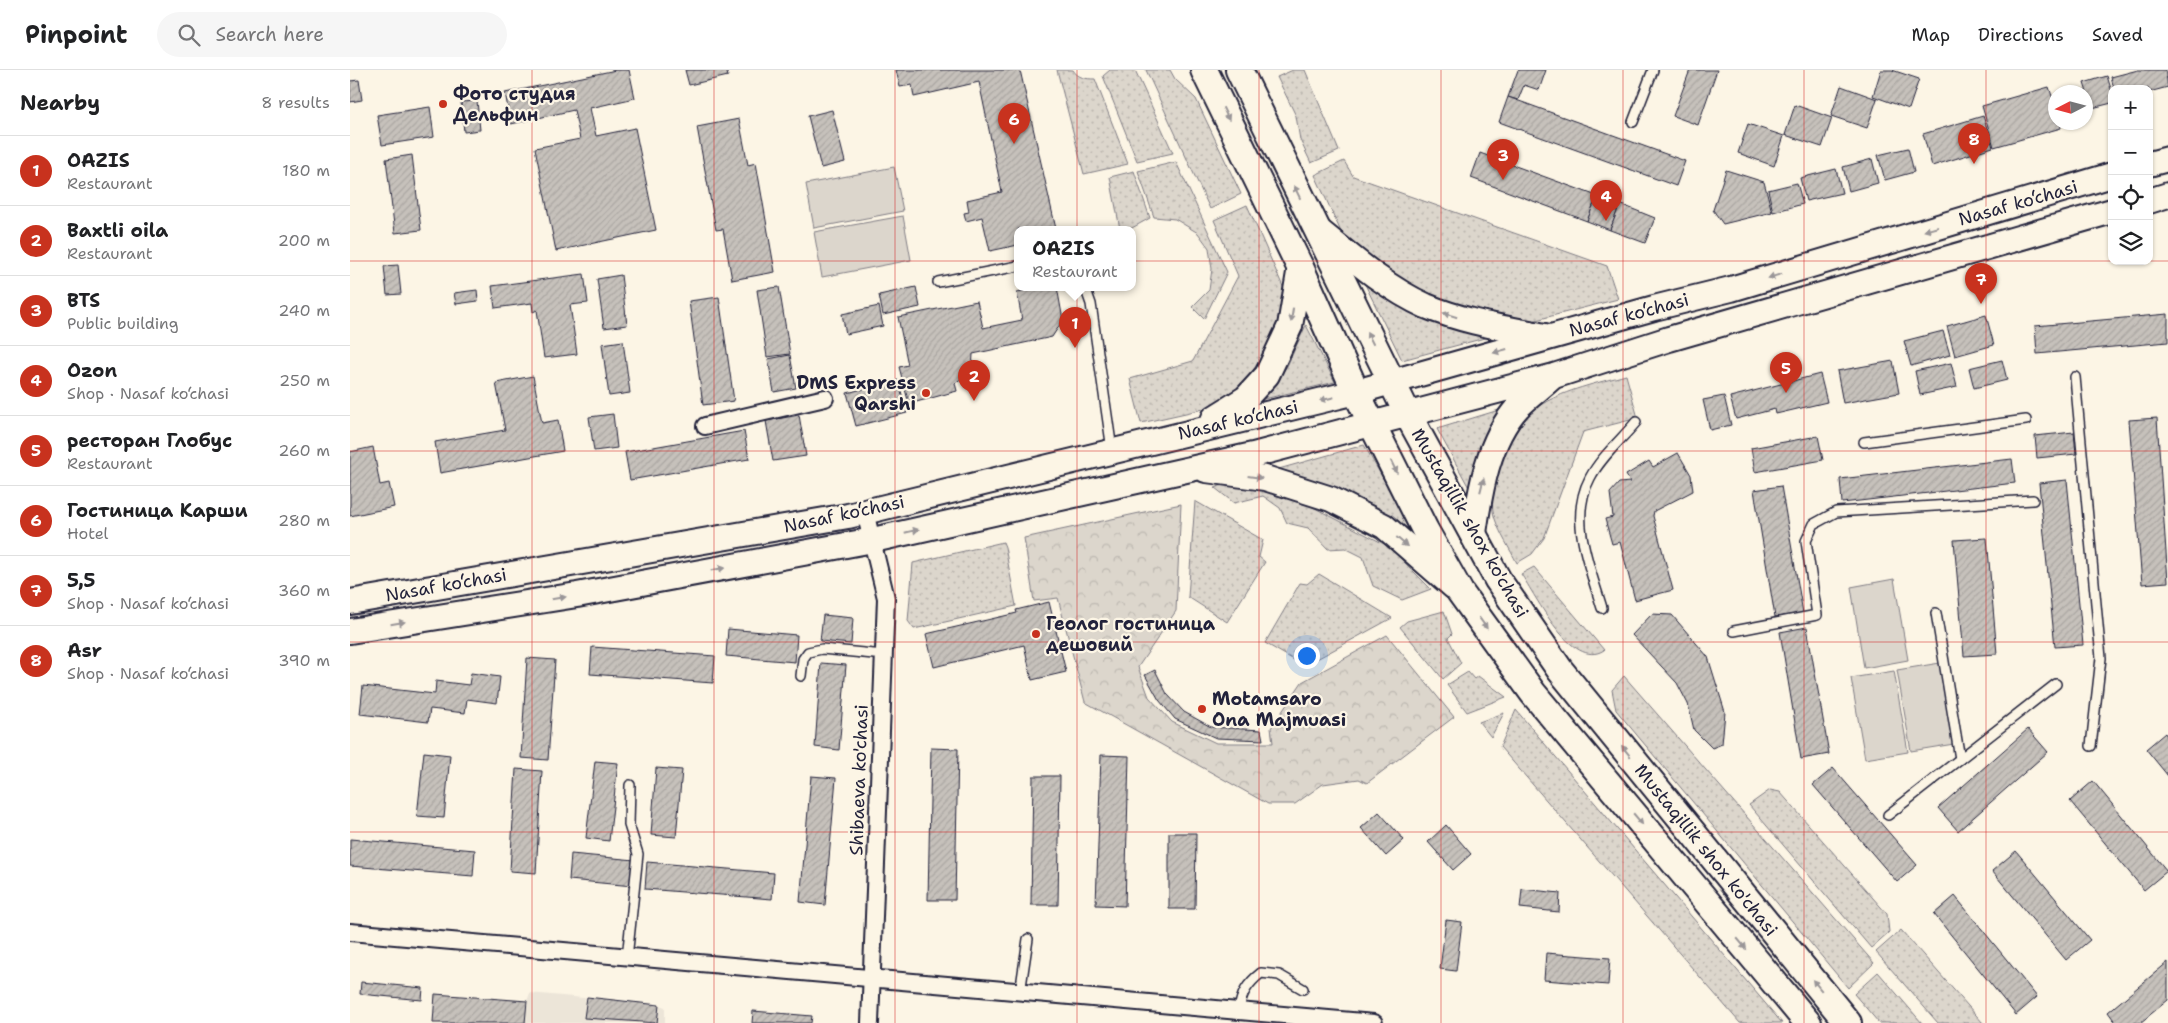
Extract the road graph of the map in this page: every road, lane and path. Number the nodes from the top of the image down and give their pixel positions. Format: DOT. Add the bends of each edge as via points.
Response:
graph roads {
  1 [pos="1204,70"];
  2 [pos="1239,70"];
  3 [pos="1653,70"];
  4 [pos="1633,122"];
  5 [pos="2168,159"];
  6 [pos="2153,163"];
  7 [pos="2108,176"];
  8 [pos="2168,195"];
  9 [pos="2153,199"];
  10 [pos="2108,212"];
  11 [pos="1314,227"];
  12 [pos="1014,267"];
  13 [pos="1300,267"];
  14 [pos="938,282"];
  15 [pos="1086,291"];
  16 [pos="1654,308"];
  17 [pos="1549,337"];
  18 [pos="1669,339"];
  19 [pos="1554,376"];
  20 [pos="2075,377"];
  21 [pos="1392,381"];
  22 [pos="1356,392"];
  23 [pos="825,398"];
  24 [pos="1407,413"];
  25 [pos="2026,420"];
  26 [pos="1636,422"];
  27 [pos="1372,423"];
  28 [pos="705,426"];
  29 [pos="1189,431"];
  30 [pos="1864,442"];
  31 [pos="1112,450"];
  32 [pos="1190,468"];
  33 [pos="2033,500"];
  34 [pos="865,512"];
  35 [pos="1474,533"];
  36 [pos="873,540"];
  37 [pos="1460,592"];
  38 [pos="350,602"];
  39 [pos="1602,608"];
  40 [pos="1936,613"];
  41 [pos="350,631"];
  42 [pos="1734,631"];
  43 [pos="884,655"];
  44 [pos="801,676"];
  45 [pos="2056,684"];
  46 [pos="2091,746"];
  47 [pos="1960,759"];
  48 [pos="630,785"];
  49 [pos="1888,815"];
  50 [pos="350,932"];
  51 [pos="1028,939"];
  52 [pos="627,958"];
  53 [pos="872,980"];
  54 [pos="1303,989"];
  55 [pos="1020,993"];
  56 [pos="1239,1011"];
  57 [pos="1322,1021"];
  58 [pos="870,1023"];
  59 [pos="1374,1023"];
  60 [pos="1808,1023"];
  61 [pos="1848,1023"];
  1 -- 13 [label="main road, Mustaqillik shox ko'chasi, one-way"];
  11 -- 2 [label="main road, Mustaqillik shox ko'chasi, one-way"];
  3 -- 4 [label="lane"];
  5 -- 6 [label="main road"];
  7 -- 16 [label="main road, Nasaf ko‘chasi, one-way" via="1731,289"];
  8 -- 9 [label="main road"];
  10 -- 18 [label="main road, Nasaf ko‘chasi"];
  17 -- 11 [label="main road, one-way" via="1456,317 1425,305 1387,284"];
  21 -- 11 [label="main road, Mustaqillik shox ko'chasi, one-way"];
  12 -- 14 [label="lane"];
  13 -- 22 [label="main road, Mustaqillik shox ko'chasi"];
  13 -- 29 [label="main road, one-way" via="1290,326 1267,375 1246,398"];
  15 -- 31 [label="lane"];
  16 -- 17 [label="main road, Nasaf ko‘chasi"];
  16 -- 18 [label="main road"];
  17 -- 21 [label="main road, Nasaf ko‘chasi, one-way"];
  18 -- 19 [label="main road, Nasaf ko‘chasi"];
  19 -- 24 [label="main road, Nasaf ko‘chasi"];
  35 -- 19 [label="main road, one-way" via="1491,452 1518,408"];
  20 -- 46 [label="lane" via="2101,658"];
  21 -- 22 [label="main road, Nasaf ko‘chasi"];
  21 -- 24 [label="main road, Mustaqillik shox ko'chasi"];
  22 -- 27 [label="main road, Mustaqillik shox ko'chasi"];
  22 -- 29 [label="main road, Nasaf ko‘chasi, one-way"];
  23 -- 28 [label="street"];
  24 -- 27 [label="main road, Nasaf ko‘chasi"];
  24 -- 35 [label="main road, Mustaqillik shox ko'chasi"];
  25 -- 30 [label="lane"];
  26 -- 39 [label="lane" via="1590,479 1580,511 1583,543"];
  27 -- 32 [label="main road, Nasaf ko‘chasi" via="1253,455"];
  27 -- 37 [label="main road, Mustaqillik shox ko'chasi, one-way"];
  29 -- 31 [label="main road, Nasaf ko‘chasi"];
  31 -- 34 [label="main road, Nasaf ko‘chasi"];
  36 -- 32 [label="main road, Nasaf ko‘chasi, one-way"];
  32 -- 37 [label="main road, one-way" via="1266,478 1331,499 1384,526"];
  33 -- 42 [label="lane" via="1836,512 1814,524 1806,540 1817,615"];
  34 -- 36 [label="street, Shibaeva ko'chasi"];
  34 -- 38 [label="main road, Nasaf ko‘chasi"];
  61 -- 35 [label="main road, Mustaqillik shox ko'chasi, one-way" via="1560,670 1498,580"];
  41 -- 36 [label="main road, Nasaf ko‘chasi, one-way" via="578,595"];
  36 -- 43 [label="street, Shibaeva ko'chasi" via="886,598"];
  37 -- 60 [label="main road, Mustaqillik shox ko'chasi, one-way" via="1533,693"];
  40 -- 47 [label="lane"];
  43 -- 44 [label="lane" via="822,649 808,652 803,659"];
  43 -- 53 [label="street, Shibaeva ko'chasi"];
  45 -- 47 [label="lane"];
  47 -- 49 [label="lane"];
  48 -- 52 [label="lane" via="629,824 638,854"];
  50 -- 52 [label="street"];
  51 -- 55 [label="lane"];
  52 -- 53 [label="street"];
  53 -- 55 [label="street"];
  53 -- 58 [label="street, Shibaeva ko'chasi"];
  54 -- 56 [label="lane" via="1279,975 1261,973 1240,997"];
  55 -- 56 [label="street"];
  56 -- 57 [label="street"];
  57 -- 59 [label="street"];
}
